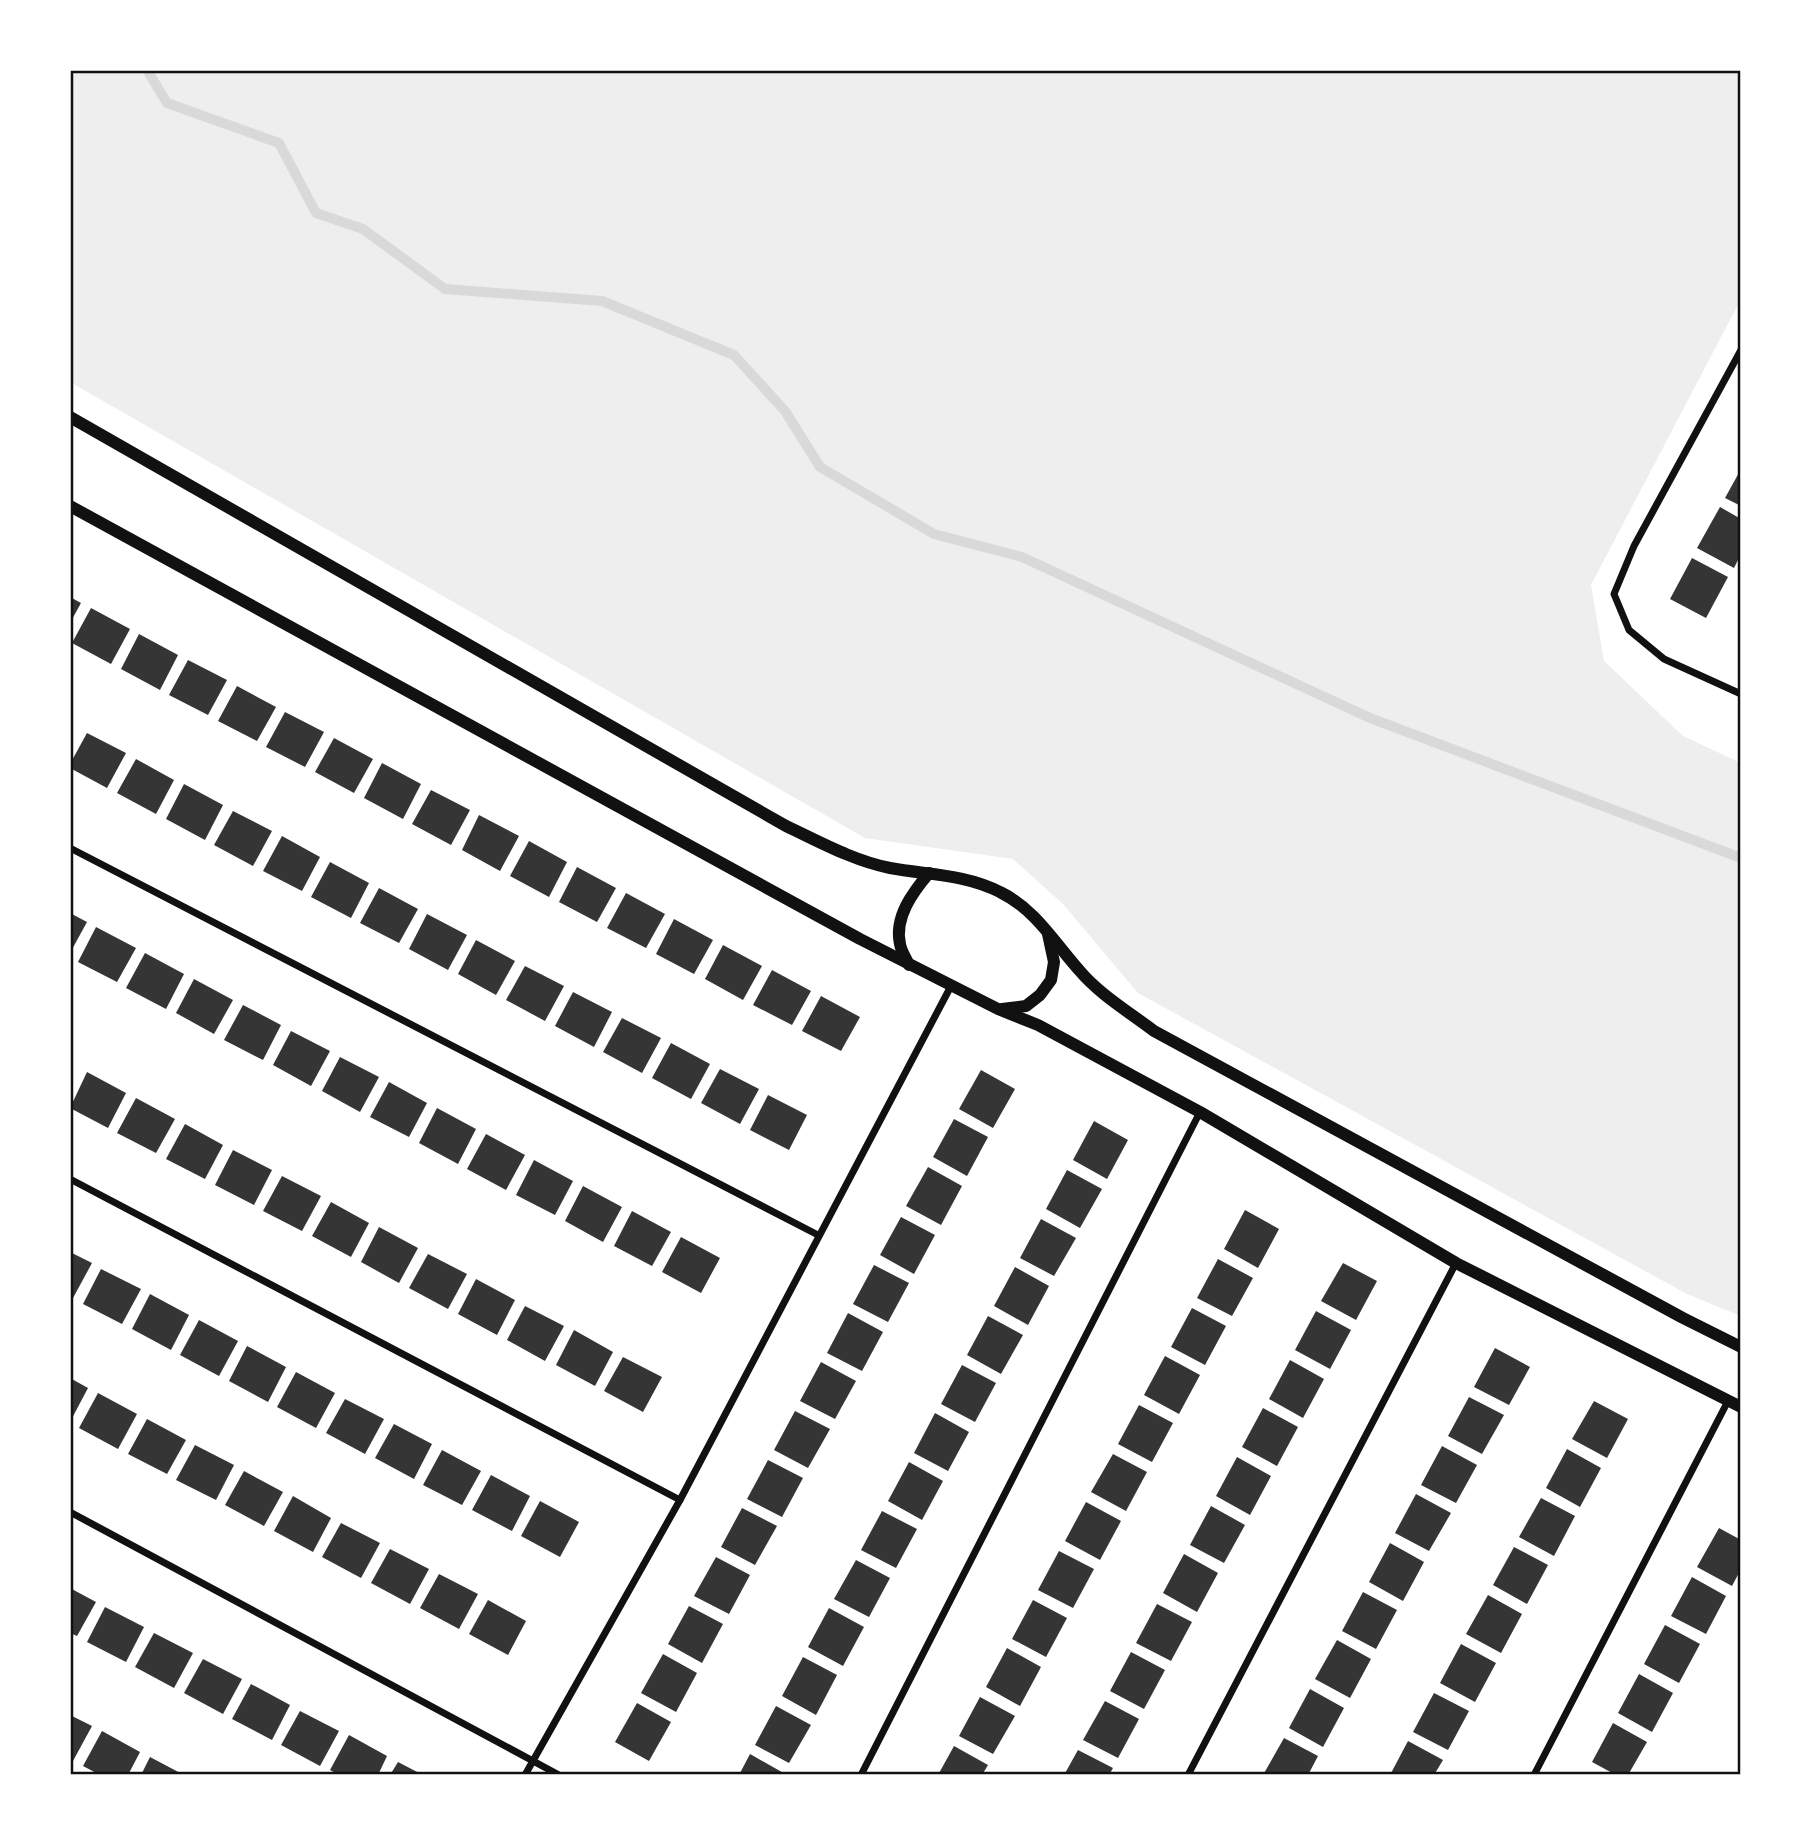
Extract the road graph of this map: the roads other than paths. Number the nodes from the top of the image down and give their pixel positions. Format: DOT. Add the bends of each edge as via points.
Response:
graph roads {
  1 [pos="1741,350"];
  2 [pos="70,417"];
  3 [pos="70,506"];
  4 [pos="1741,694"];
  5 [pos="70,848"];
  6 [pos="929,873"];
  7 [pos="1047,930"];
  8 [pos="909,965"];
  9 [pos="951,986"];
  10 [pos="998,1009"];
  11 [pos="1200,1112"];
  12 [pos="70,1179"];
  13 [pos="818,1236"];
  14 [pos="1456,1263"];
  15 [pos="1741,1347"];
  16 [pos="1728,1401"];
  17 [pos="1741,1407"];
  18 [pos="680,1500"];
  19 [pos="70,1512"];
  20 [pos="533,1761"];
  21 [pos="525,1775"];
  22 [pos="559,1775"];
  23 [pos="861,1775"];
  24 [pos="1188,1775"];
  25 [pos="1534,1775"];
  1 -- 4 [label="street" via="1634,547 1614,594 1629,630 1664,659"];
  2 -- 6 [label="street" via="786,826 839,852 888,868"];
  3 -- 8 [label="street"];
  5 -- 13 [label="street"];
  6 -- 7 [label="street" via="1001,892"];
  6 -- 8 [label="street" via="914,890 899,927 900,945"];
  7 -- 10 [label="street" via="1054,961 1051,980 1026,1006"];
  7 -- 15 [label="street" via="1080,972 1154,1031"];
  8 -- 9 [label="street"];
  9 -- 10 [label="street"];
  9 -- 13 [label="street"];
  10 -- 11 [label="street" via="1038,1025"];
  11 -- 14 [label="street"];
  11 -- 23 [label="street"];
  12 -- 18 [label="street"];
  13 -- 18 [label="street"];
  14 -- 16 [label="street"];
  14 -- 24 [label="street"];
  16 -- 17 [label="street"];
  16 -- 25 [label="street"];
  18 -- 20 [label="street"];
  19 -- 20 [label="street"];
  20 -- 21 [label="street"];
  20 -- 22 [label="street"];
}
